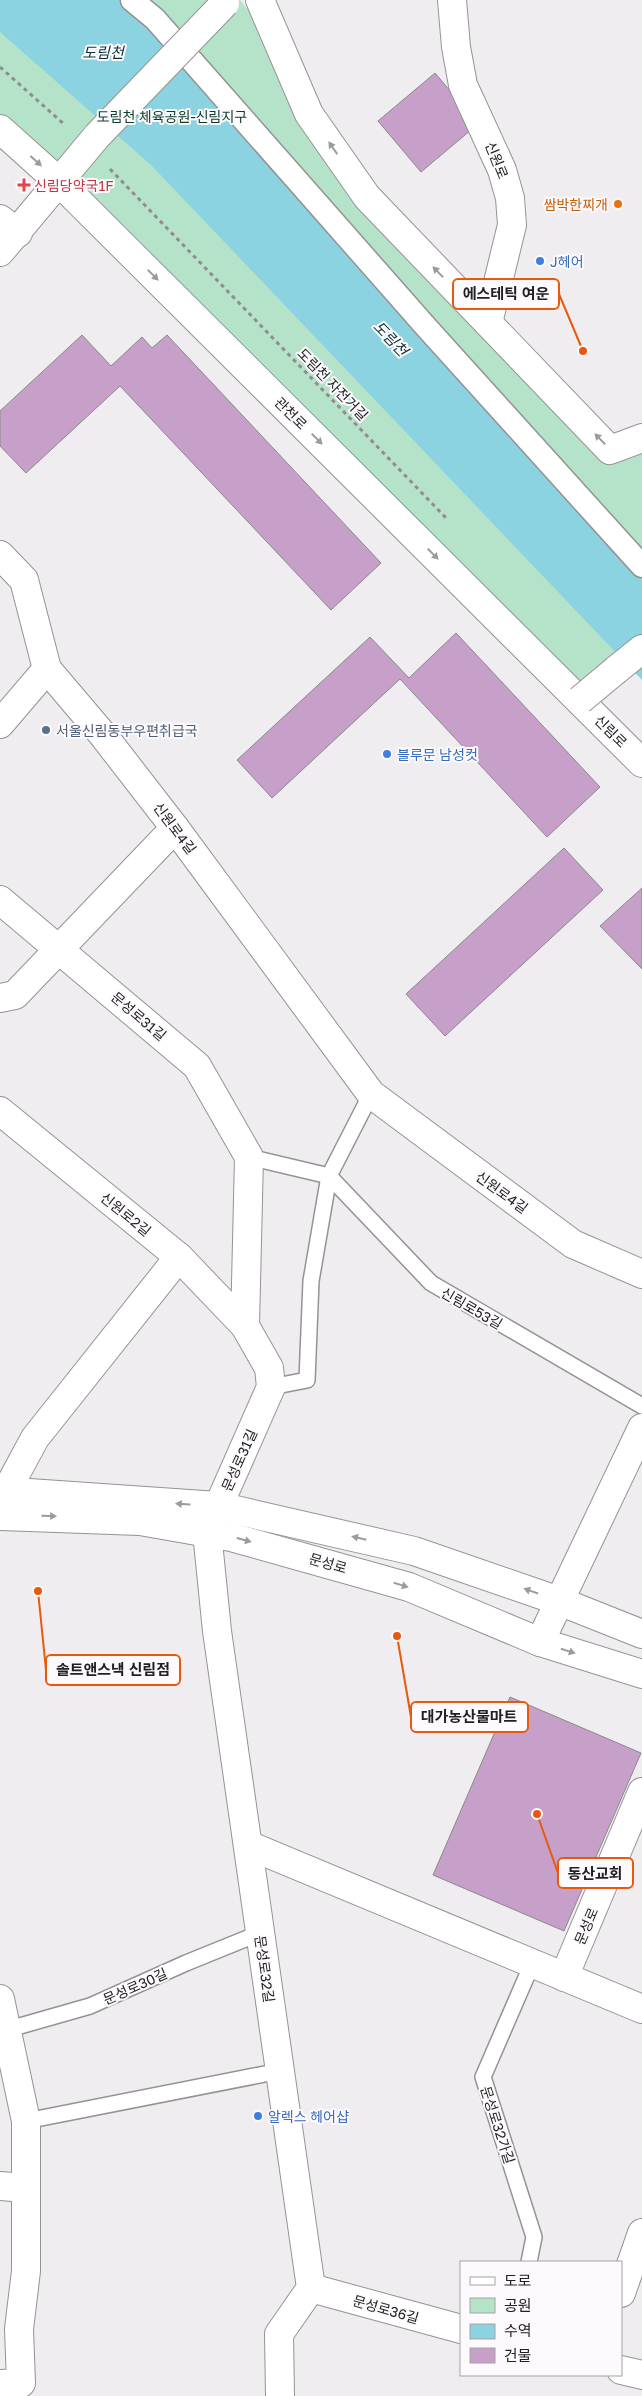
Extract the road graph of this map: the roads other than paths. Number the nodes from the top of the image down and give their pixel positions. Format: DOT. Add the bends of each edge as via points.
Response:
graph roads {
  1 [pos="132,0"];
  2 [pos="260,0"];
  3 [pos="452,0"];
  4 [pos="227,2"];
  5 [pos="0,129"];
  6 [pos="58,181"];
  7 [pos="6,235"];
  8 [pos="488,323"];
  9 [pos="642,438"];
  10 [pos="0,555"];
  11 [pos="642,566"];
  12 [pos="642,649"];
  13 [pos="47,669"];
  14 [pos="580,700"];
  15 [pos="0,724"];
  16 [pos="642,763"];
  17 [pos="175,828"];
  18 [pos="0,900"];
  19 [pos="60,949"];
  20 [pos="0,998"];
  21 [pos="371,1094"];
  22 [pos="0,1111"];
  23 [pos="248,1158"];
  24 [pos="329,1176"];
  25 [pos="178,1257"];
  26 [pos="642,1274"];
  27 [pos="245,1326"];
  28 [pos="271,1387"];
  29 [pos="642,1406"];
  30 [pos="642,1428"];
  31 [pos="2,1500"];
  32 [pos="218,1506"];
  33 [pos="207,1532"];
  34 [pos="559,1601"];
  35 [pos="642,1634"];
  36 [pos="540,1642"];
  37 [pos="642,1674"];
  38 [pos="642,1792"];
  39 [pos="248,1845"];
  40 [pos="260,1933"];
  41 [pos="532,1964"];
  42 [pos="564,1977"];
  43 [pos="0,1999"];
  44 [pos="642,2009"];
  45 [pos="6,2030"];
  46 [pos="6,2059"];
  47 [pos="280,2071"];
  48 [pos="26,2121"];
  49 [pos="13,2187"];
  50 [pos="642,2233"];
  51 [pos="529,2261"];
  52 [pos="311,2288"];
  53 [pos="622,2290"];
  54 [pos="460,2329"];
  55 [pos="622,2370"];
  56 [pos="642,2375"];
  57 [pos="16,2388"];
  58 [pos="642,2391"];
  59 [pos="280,2396"];
  60 [pos="641,2396"];
  1 -- 11 [label="street" via="155,19"];
  8 -- 2 [label="street, one-way" via="367,197 309,114"];
  3 -- 8 [label="street, 신원로" via="456,47 464,86 502,170 510,198 512,225"];
  4 -- 6 [label="street, bridge" via="92,141"];
  5 -- 6 [label="street, 관천로, one-way"];
  6 -- 7 [label="street"];
  6 -- 14 [label="street, 관천로, one-way"];
  9 -- 8 [label="street, one-way" via="610,450"];
  10 -- 13 [label="street, 신원로4길" via="24,580"];
  12 -- 14 [label="street, bridge"];
  13 -- 15 [label="street"];
  13 -- 17 [label="street, 신원로4길" via="103,734"];
  14 -- 16 [label="street, 신림로"];
  17 -- 19 [label="street"];
  17 -- 21 [label="street, 신원로4길"];
  18 -- 19 [label="street, 문성로31길"];
  19 -- 20 [label="street" via="15,995"];
  19 -- 23 [label="street, 문성로31길" via="197,1066"];
  21 -- 24 [label="lane"];
  21 -- 26 [label="street, 신원로4길" via="573,1244"];
  22 -- 25 [label="street, 신원로2길"];
  23 -- 24 [label="lane"];
  23 -- 27 [label="street"];
  24 -- 28 [label="lane" via="310,1281 307,1380"];
  24 -- 29 [label="lane, 신림로53길" via="431,1283"];
  25 -- 27 [label="street, 신원로2길"];
  25 -- 31 [label="street" via="35,1438"];
  27 -- 28 [label="street" via="269,1368"];
  28 -- 32 [label="street, 문성로31길"];
  30 -- 34 [label="street"];
  32 -- 31 [label="street, one-way"];
  31 -- 33 [label="street, 문성로, one-way"];
  32 -- 33 [label="street, 문성로31길"];
  34 -- 32 [label="street, one-way" via="414,1550"];
  33 -- 36 [label="street, 문성로, one-way" via="409,1587"];
  33 -- 39 [label="street, 문성로32길" via="217,1631"];
  34 -- 35 [label="street"];
  34 -- 36 [label="street"];
  36 -- 37 [label="street, 문성로, one-way"];
  38 -- 42 [label="street, 문성로"];
  39 -- 40 [label="street, 문성로32길"];
  39 -- 41 [label="street"];
  40 -- 45 [label="lane, 문성로30길" via="90,2006"];
  40 -- 47 [label="street, 문성로32길"];
  41 -- 42 [label="street"];
  41 -- 51 [label="lane, 문성로32가길" via="483,2077 534,2237"];
  42 -- 44 [label="street"];
  43 -- 45 [label="street"];
  45 -- 46 [label="street"];
  46 -- 48 [label="street"];
  47 -- 48 [label="lane"];
  47 -- 52 [label="street, 문성로32길"];
  48 -- 49 [label="street"];
  49 -- 57 [label="street" via="26,2271"];
  50 -- 53 [label="street"];
  52 -- 54 [label="street, 문성로36길"];
  52 -- 59 [label="street" via="279,2334"];
  55 -- 56 [label="street"];
  58 -- 60 [label="street"];
}
